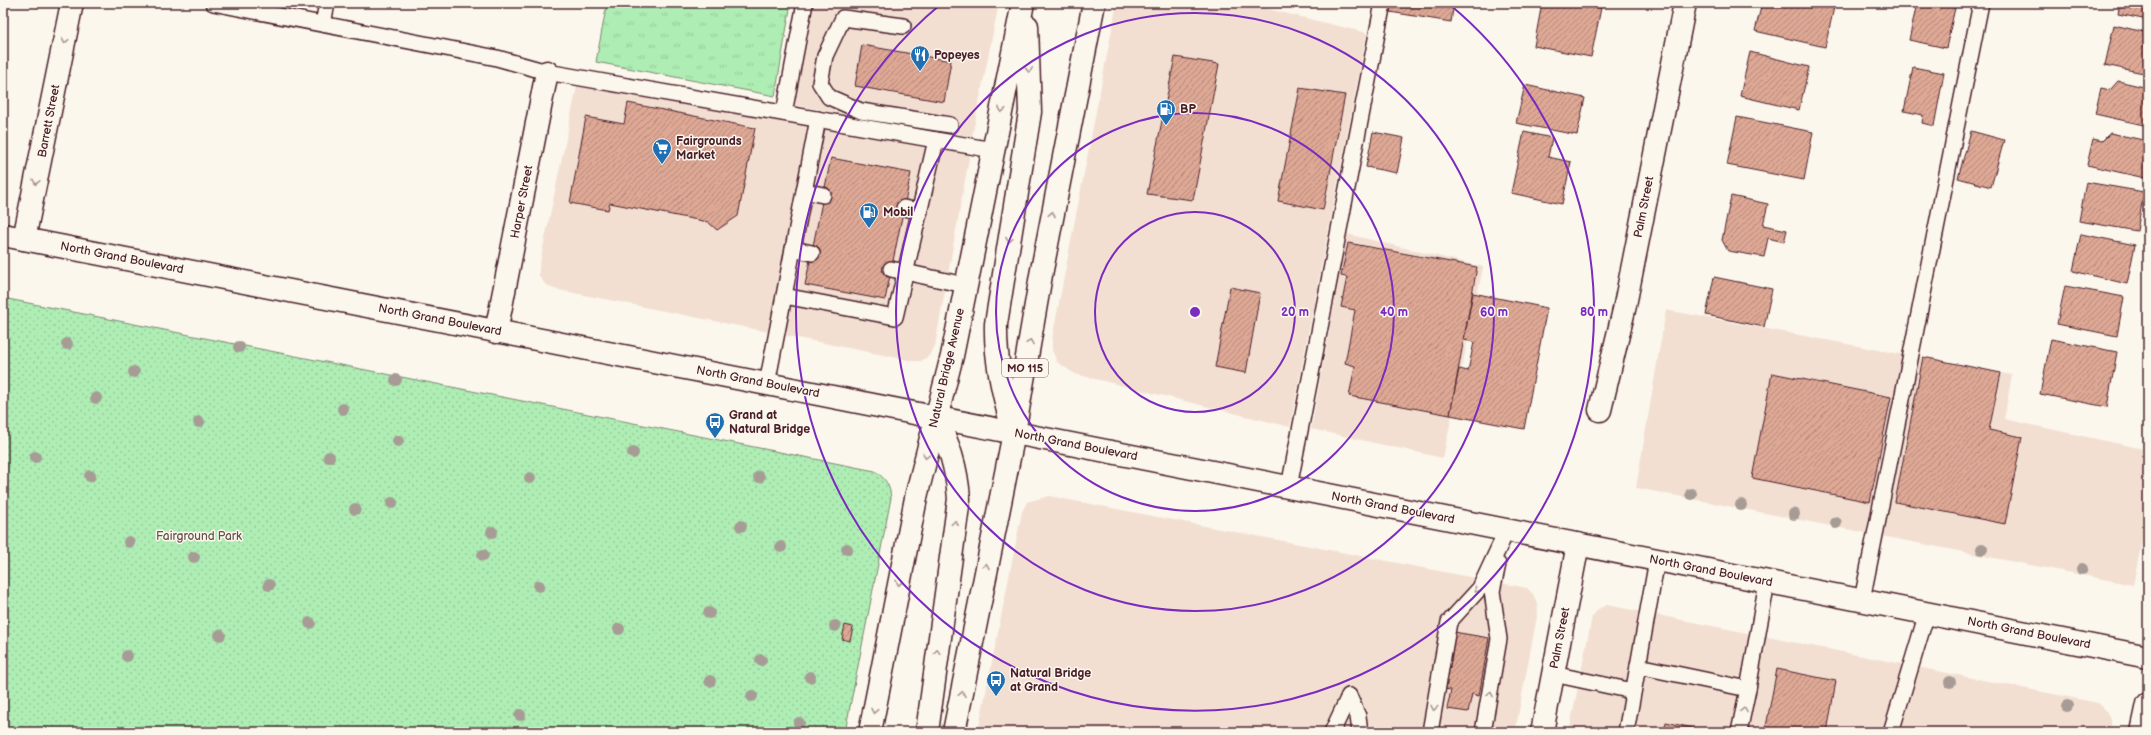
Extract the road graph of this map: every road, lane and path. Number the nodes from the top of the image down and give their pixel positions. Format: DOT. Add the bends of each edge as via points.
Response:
graph roads {
  1 [pos="72,3"];
  2 [pos="213,3"];
  3 [pos="327,3"];
  4 [pos="805,3"];
  5 [pos="1023,3"];
  6 [pos="1027,3"];
  7 [pos="1094,3"];
  8 [pos="1383,3"];
  9 [pos="1685,3"];
  10 [pos="1981,3"];
  11 [pos="323,24"];
  12 [pos="903,26"];
  13 [pos="547,72"];
  14 [pos="784,113"];
  15 [pos="818,119"];
  16 [pos="950,125"];
  17 [pos="936,140"];
  18 [pos="993,150"];
  19 [pos="804,191"];
  20 [pos="824,195"];
  21 [pos="904,208"];
  22 [pos="920,211"];
  23 [pos="3,235"];
  24 [pos="24,239"];
  25 [pos="793,249"];
  26 [pos="812,253"];
  27 [pos="898,271"];
  28 [pos="965,285"];
  29 [pos="784,296"];
  30 [pos="496,332"];
  31 [pos="767,384"];
  32 [pos="1600,410"];
  33 [pos="935,418"];
  34 [pos="1014,433"];
  35 [pos="1289,487"];
  36 [pos="1507,530"];
  37 [pos="1578,544"];
  38 [pos="1657,560"];
  39 [pos="1767,582"];
  40 [pos="1862,600"];
  41 [pos="1927,613"];
  42 [pos="2148,657"];
  43 [pos="1638,666"];
  44 [pos="1553,674"];
  45 [pos="1748,689"];
  46 [pos="1634,691"];
  47 [pos="2148,704"];
  48 [pos="870,732"];
  49 [pos="927,732"];
  50 [pos="954,732"];
  51 [pos="1332,732"];
  52 [pos="1360,732"];
  53 [pos="1430,732"];
  54 [pos="1483,732"];
  55 [pos="1542,732"];
  56 [pos="1626,732"];
  57 [pos="1739,732"];
  58 [pos="1891,732"];
  59 [pos="2142,732"];
  1 -- 24 [label="main road, Barrett Street, one-way"];
  2 -- 11 [label="lane"];
  3 -- 11 [label="lane"];
  4 -- 14 [label="lane"];
  5 -- 18 [label="main road, Natural Bridge Avenue, one-way"];
  6 -- 34 [label="main road, one-way" via="1030,112 995,335 1000,382"];
  34 -- 7 [label="main road, MO 115, one-way" via="1041,275"];
  8 -- 35 [label="lane"];
  9 -- 32 [label="main road, Palm Street" via="1624,310"];
  10 -- 40 [label="lane"];
  11 -- 13 [label="lane" via="497,58"];
  12 -- 16 [label="lane" via="843,18 825,56 820,83 829,97 861,111"];
  13 -- 14 [label="lane"];
  13 -- 30 [label="main road, Harper Street"];
  14 -- 15 [label="lane"];
  15 -- 17 [label="lane"];
  15 -- 19 [label="lane"];
  17 -- 18 [label="lane"];
  17 -- 22 [label="lane"];
  18 -- 28 [label="main road, Natural Bridge Avenue"];
  19 -- 20 [label="lane"];
  19 -- 25 [label="lane"];
  21 -- 22 [label="lane"];
  22 -- 27 [label="lane"];
  23 -- 24 [label="main road, North Grand Boulevard"];
  24 -- 30 [label="main road, North Grand Boulevard"];
  25 -- 26 [label="lane"];
  25 -- 29 [label="lane"];
  27 -- 28 [label="lane"];
  27 -- 29 [label="lane" via="895,317"];
  28 -- 33 [label="main road, Natural Bridge Avenue" via="952,356"];
  29 -- 31 [label="lane"];
  30 -- 31 [label="main road, North Grand Boulevard"];
  31 -- 33 [label="main road, North Grand Boulevard"];
  33 -- 34 [label="main road, North Grand Boulevard"];
  33 -- 48 [label="main road, Natural Bridge Avenue, one-way" via="917,493"];
  49 -- 33 [label="main road, one-way" via="959,499 957,474 950,450"];
  34 -- 35 [label="main road, North Grand Boulevard"];
  50 -- 34 [label="main road, MO 115, one-way"];
  35 -- 36 [label="main road, North Grand Boulevard"];
  36 -- 37 [label="main road, North Grand Boulevard"];
  36 -- 53 [label="lane, one-way" via="1480,588 1449,622"];
  54 -- 36 [label="lane, one-way" via="1499,638 1492,591"];
  37 -- 38 [label="main road, North Grand Boulevard"];
  37 -- 44 [label="main road, Palm Street"];
  38 -- 39 [label="main road, North Grand Boulevard"];
  38 -- 43 [label="lane"];
  39 -- 40 [label="main road, North Grand Boulevard"];
  39 -- 45 [label="lane"];
  40 -- 41 [label="main road, North Grand Boulevard"];
  41 -- 42 [label="main road, North Grand Boulevard"];
  41 -- 58 [label="lane"];
  43 -- 45 [label="lane"];
  43 -- 46 [label="lane"];
  44 -- 46 [label="lane"];
  44 -- 55 [label="main road, Palm Street"];
  57 -- 45 [label="lane, one-way"];
  46 -- 56 [label="lane"];
  47 -- 59 [label="main road"];
  51 -- 52 [label="lane" via="1349,696 1358,716"];
}
